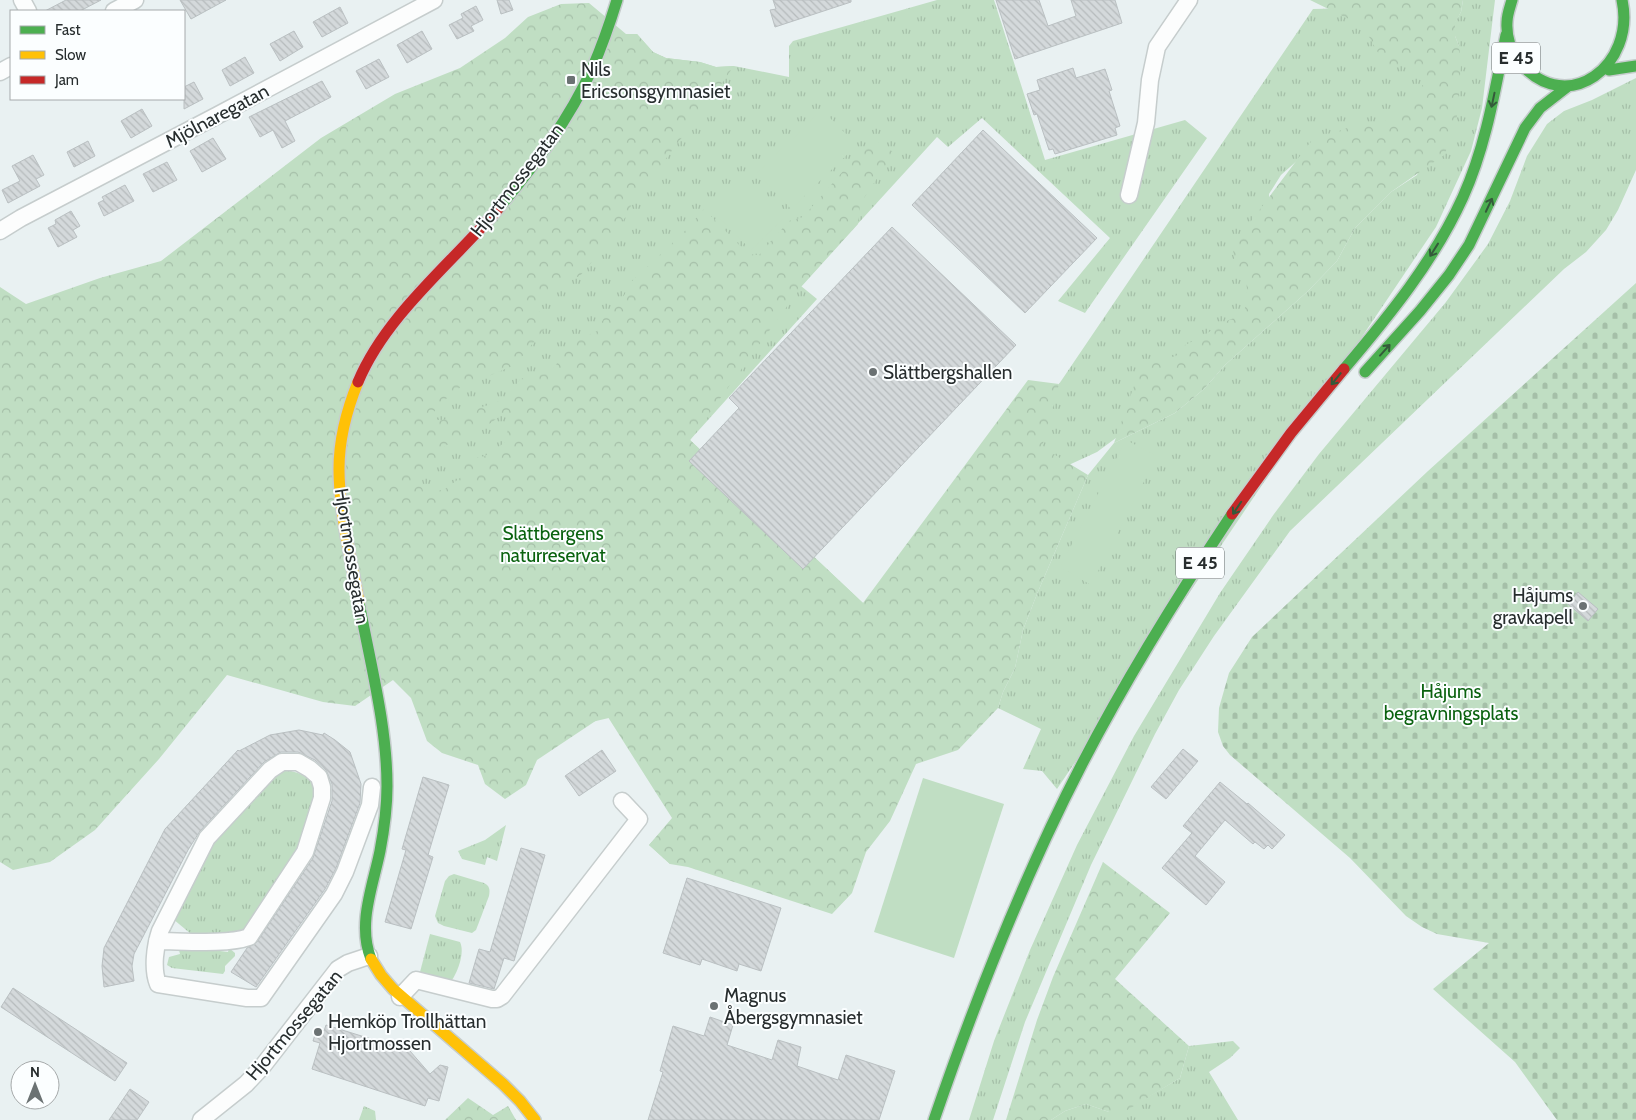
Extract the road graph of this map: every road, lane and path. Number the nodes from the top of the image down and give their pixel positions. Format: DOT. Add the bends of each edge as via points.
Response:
graph roads {
  1 [pos="135,0"];
  2 [pos="434,0"];
  3 [pos="617,0"];
  4 [pos="1189,0"];
  5 [pos="1512,0"];
  6 [pos="1624,2"];
  7 [pos="116,10"];
  8 [pos="1632,26"];
  9 [pos="1506,35"];
  10 [pos="1636,66"];
  11 [pos="1609,70"];
  12 [pos="1567,87"];
  13 [pos="1129,195"];
  14 [pos="0,231"];
  15 [pos="1360,379"];
  16 [pos="372,786"];
  17 [pos="622,801"];
  18 [pos="157,941"];
  19 [pos="369,956"];
  20 [pos="400,997"];
  21 [pos="202,1120"];
  22 [pos="535,1120"];
  23 [pos="934,1120"];
  1 -- 7 [label="street"];
  2 -- 14 [label="street, Mjölnaregatan"];
  3 -- 19 [label="main road, Hjortmossegatan" via="596,60 559,129 504,203 376,346 349,410 340,451 340,492 386,772 381,848 367,904"];
  4 -- 13 [label="street" via="1157,47 1146,123"];
  5 -- 9 [label="main road, E 45"];
  6 -- 8 [label="main road, E 45"];
  8 -- 11 [label="main road, E 45" via="1618,60"];
  9 -- 12 [label="main road, E 45" via="1511,52 1534,78 1550,85"];
  9 -- 23 [label="main road, E 45, one-way" via="1480,153 1451,220 1411,284 1289,436 1250,490 1142,654 1074,778 1037,855 976,1001"];
  10 -- 11 [label="main road"];
  11 -- 12 [label="main road, E 45" via="1590,82"];
  15 -- 12 [label="main road, E 45, one-way" via="1449,275 1486,214 1524,128 1540,108"];
  16 -- 18 [label="street" via="370,805 334,894 261,998 158,984 155,976"];
  17 -- 20 [label="street" via="639,819 502,996 492,999 416,980"];
  18 -- 18 [label="street" via="207,838 270,770 282,762 298,762 310,768 319,777 322,798 305,852 249,937 226,941"];
  19 -- 20 [label="main road"];
  19 -- 21 [label="street, Hjortmossegatan" via="338,969 262,1067"];
  20 -- 22 [label="main road" via="516,1094"];
}
